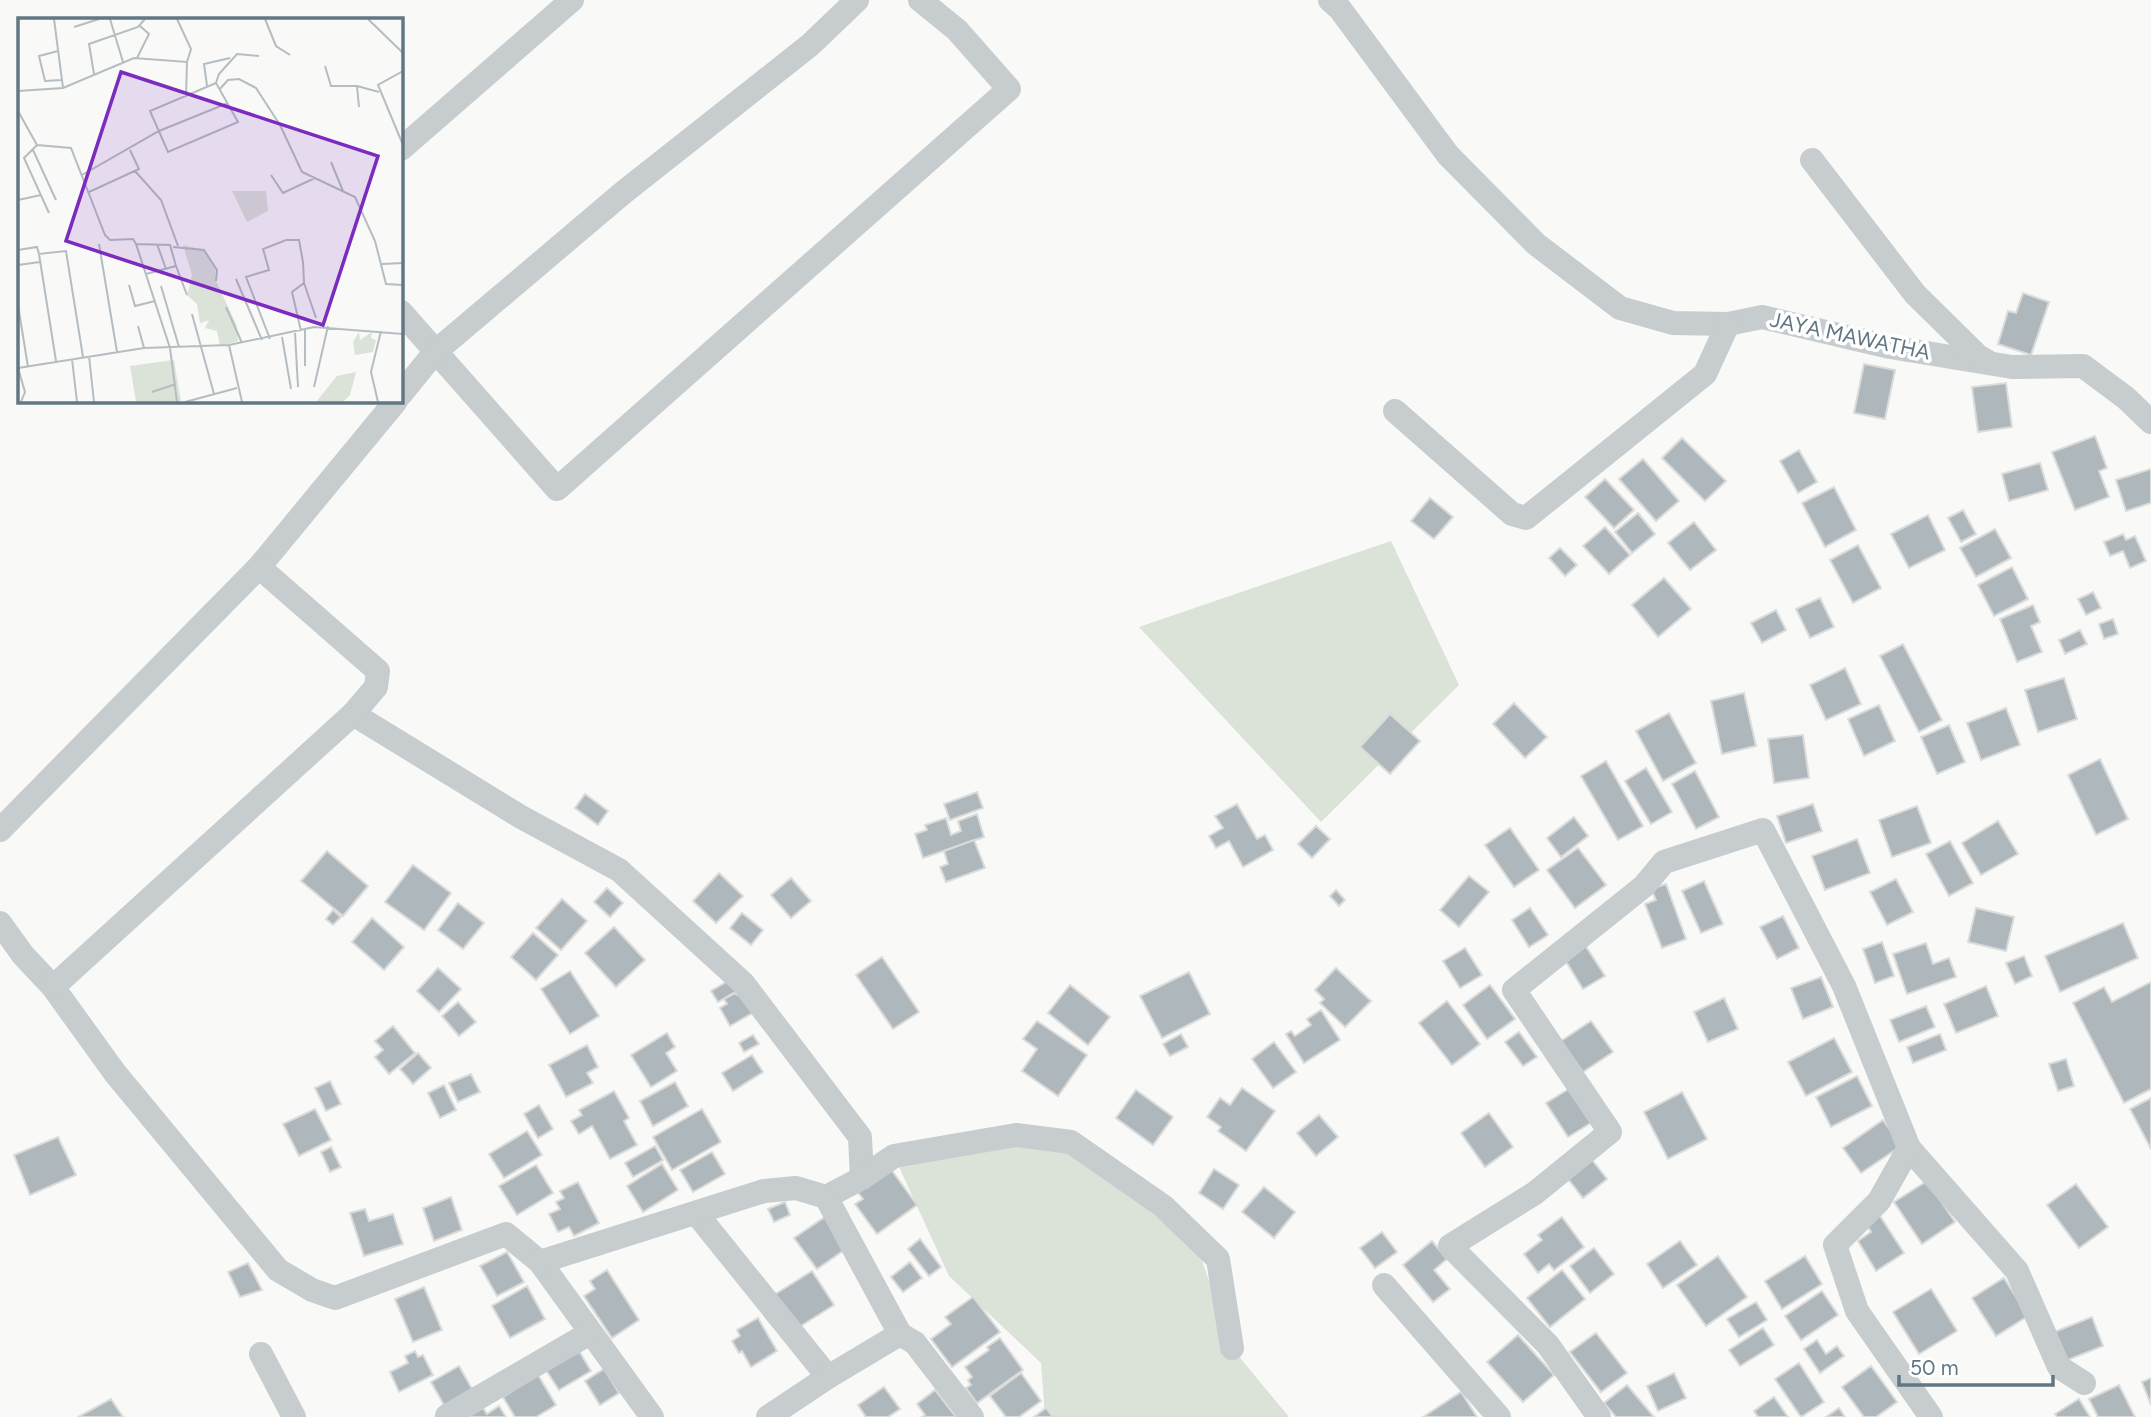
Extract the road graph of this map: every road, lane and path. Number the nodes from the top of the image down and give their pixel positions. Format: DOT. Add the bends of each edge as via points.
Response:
graph roads {
  1 [pos="857,0"];
  2 [pos="920,0"];
  3 [pos="1330,0"];
  4 [pos="559,5"];
  5 [pos="402,148"];
  6 [pos="1812,160"];
  7 [pos="402,313"];
  8 [pos="1728,324"];
  9 [pos="435,352"];
  10 [pos="1989,363"];
  11 [pos="402,393"];
  12 [pos="395,402"];
  13 [pos="1395,411"];
  14 [pos="2151,422"];
  15 [pos="259,567"];
  16 [pos="353,714"];
  17 [pos="0,830"];
  18 [pos="0,923"];
  19 [pos="53,987"];
  20 [pos="1909,1148"];
  21 [pos="862,1178"];
  22 [pos="826,1197"];
  23 [pos="696,1213"];
  24 [pos="540,1262"];
  25 [pos="1384,1285"];
  26 [pos="590,1334"];
  27 [pos="900,1334"];
  28 [pos="1232,1348"];
  29 [pos="261,1354"];
  30 [pos="828,1377"];
  31 [pos="2084,1383"];
  32 [pos="447,1416"];
  33 [pos="294,1417"];
  34 [pos="652,1417"];
  35 [pos="768,1417"];
  36 [pos="972,1417"];
  37 [pos="1499,1417"];
  38 [pos="1599,1417"];
  39 [pos="1931,1417"];
  1 -- 9 [label="street" via="810,45 624,192"];
  2 -- 9 [label="street" via="957,30 1009,89 557,489"];
  3 -- 8 [label="street, JAYA MAWATHA" via="1448,155 1536,244 1620,308 1673,323"];
  4 -- 5 [label="street"];
  6 -- 10 [label="street" via="1915,294"];
  7 -- 9 [label="street"];
  8 -- 10 [label="street, JAYA MAWATHA" via="1762,317 1889,347"];
  8 -- 13 [label="street" via="1706,374 1526,518 1512,514"];
  9 -- 11 [label="street"];
  10 -- 14 [label="street, JAYA MAWATHA" via="2083,366"];
  12 -- 15 [label="street"];
  15 -- 16 [label="street" via="377,671 376,687"];
  15 -- 17 [label="street"];
  16 -- 19 [label="street"];
  16 -- 21 [label="street" via="521,817 619,870 640,889 743,983 860,1137"];
  18 -- 19 [label="street"];
  19 -- 24 [label="street" via="115,1073 278,1270 312,1290 335,1298 506,1234"];
  20 -- 31 [label="street" via="2017,1271 2059,1367"];
  20 -- 38 [label="street" via="1843,986 1763,830 1664,862 1644,886 1514,990 1609,1132 1535,1193 1450,1245 1548,1345"];
  20 -- 39 [label="street" via="1879,1201 1835,1245 1857,1311"];
  21 -- 22 [label="street"];
  21 -- 28 [label="street" via="894,1156 1016,1135 1071,1142 1163,1206 1219,1259"];
  22 -- 23 [label="street" via="796,1188 764,1191"];
  22 -- 27 [label="street"];
  23 -- 24 [label="street"];
  23 -- 30 [label="street"];
  24 -- 26 [label="street"];
  25 -- 37 [label="street"];
  26 -- 32 [label="street"];
  26 -- 34 [label="street"];
  27 -- 30 [label="street"];
  27 -- 36 [label="street" via="915,1343"];
  29 -- 33 [label="street"];
  30 -- 35 [label="street"];
}
